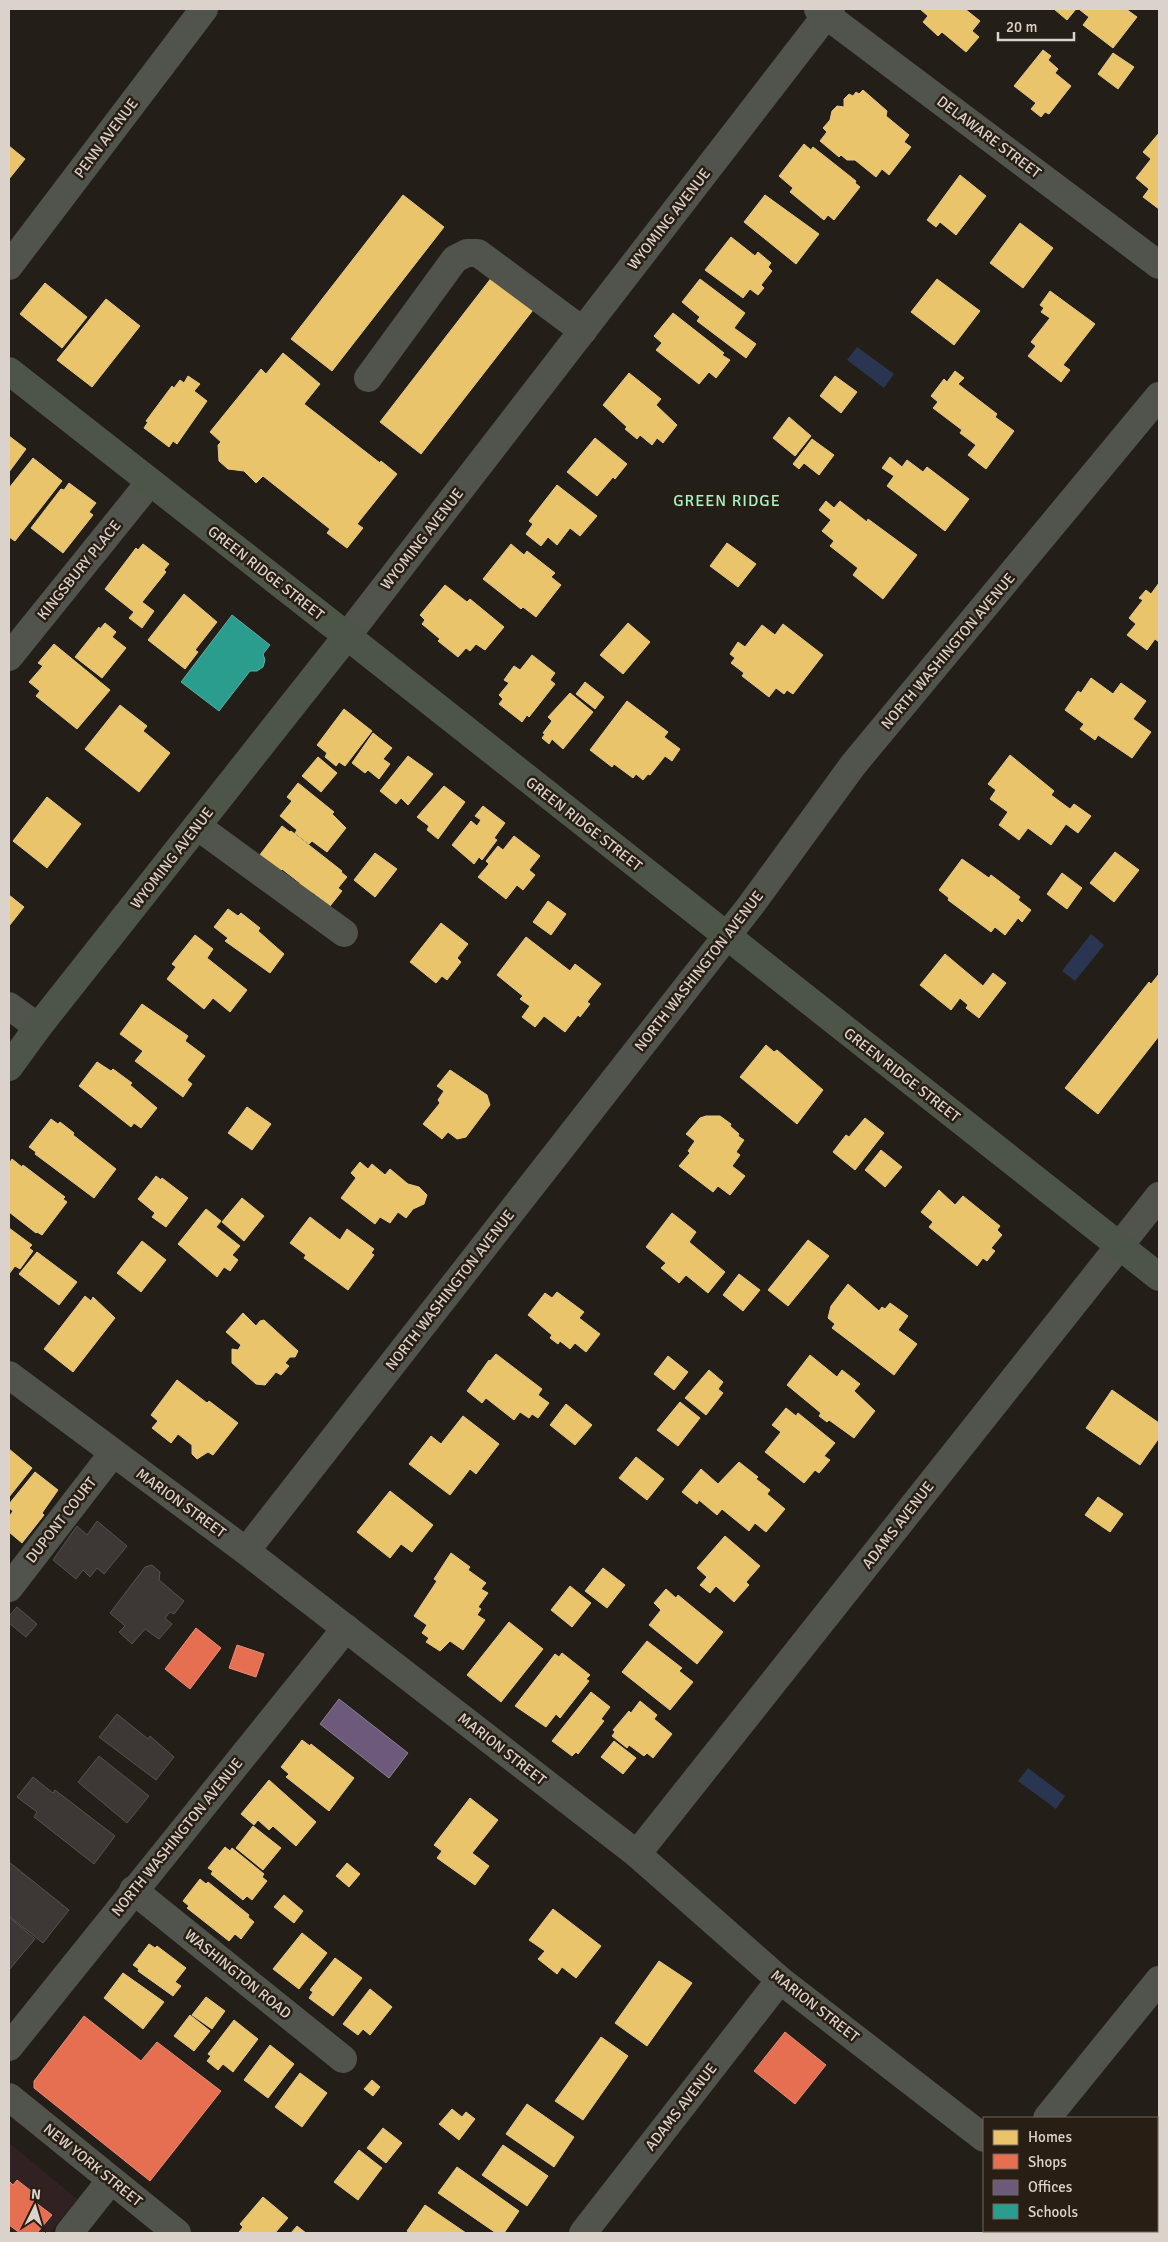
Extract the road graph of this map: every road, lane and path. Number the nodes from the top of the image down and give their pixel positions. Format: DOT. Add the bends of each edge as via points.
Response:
graph roads {
  1 [pos="204,9"];
  2 [pos="825,11"];
  3 [pos="1159,265"];
  4 [pos="9,266"];
  5 [pos="583,331"];
  6 [pos="9,371"];
  7 [pos="368,378"];
  8 [pos="1159,396"];
  9 [pos="150,482"];
  10 [pos="347,636"];
  11 [pos="9,657"];
  12 [pos="197,826"];
  13 [pos="344,933"];
  14 [pos="726,936"];
  15 [pos="9,1006"];
  16 [pos="38,1028"];
  17 [pos="9,1067"];
  18 [pos="1159,1196"];
  19 [pos="1120,1247"];
  20 [pos="1159,1277"];
  21 [pos="9,1375"];
  22 [pos="113,1453"];
  23 [pos="246,1551"];
  24 [pos="9,1588"];
  25 [pos="346,1628"];
  26 [pos="637,1854"];
  27 [pos="133,1890"];
  28 [pos="780,1980"];
  29 [pos="1159,1980"];
  30 [pos="9,2047"];
  31 [pos="343,2059"];
  32 [pos="9,2097"];
  33 [pos="1048,2117"];
  34 [pos="983,2137"];
  35 [pos="110,2180"];
  36 [pos="69,2233"];
  37 [pos="177,2233"];
  38 [pos="583,2233"];
  1 -- 4 [label="street, PENN AVENUE"];
  2 -- 3 [label="street, DELAWARE STREET"];
  2 -- 5 [label="street, WYOMING AVENUE"];
  5 -- 7 [label="street" via="478,253 467,252 455,259"];
  5 -- 10 [label="street, WYOMING AVENUE"];
  6 -- 9 [label="main road, GREEN RIDGE STREET"];
  8 -- 14 [label="street, NORTH WASHINGTON AVENUE" via="853,765"];
  9 -- 10 [label="main road, GREEN RIDGE STREET"];
  9 -- 11 [label="street, KINGSBURY PLACE"];
  10 -- 12 [label="main road, WYOMING AVENUE"];
  10 -- 14 [label="main road, GREEN RIDGE STREET"];
  12 -- 13 [label="street"];
  12 -- 16 [label="main road, WYOMING AVENUE"];
  14 -- 19 [label="main road, GREEN RIDGE STREET"];
  14 -- 23 [label="street, NORTH WASHINGTON AVENUE"];
  15 -- 16 [label="street"];
  16 -- 17 [label="main road, WYOMING AVENUE"];
  18 -- 19 [label="street, ADAMS AVENUE"];
  19 -- 20 [label="main road, GREEN RIDGE STREET"];
  19 -- 26 [label="street, ADAMS AVENUE"];
  21 -- 22 [label="street, MARION STREET"];
  22 -- 23 [label="street, MARION STREET"];
  22 -- 24 [label="street, DUPONT COURT"];
  23 -- 25 [label="street, MARION STREET"];
  25 -- 26 [label="street, MARION STREET"];
  25 -- 27 [label="street, NORTH WASHINGTON AVENUE"];
  26 -- 28 [label="street, MARION STREET"];
  27 -- 30 [label="street, NORTH WASHINGTON AVENUE"];
  27 -- 31 [label="street, WASHINGTON ROAD"];
  28 -- 34 [label="street, MARION STREET"];
  28 -- 38 [label="street, ADAMS AVENUE"];
  29 -- 33 [label="street"];
  32 -- 35 [label="street, NEW YORK STREET"];
  35 -- 36 [label="street"];
  35 -- 37 [label="street, NEW YORK STREET"];
}
